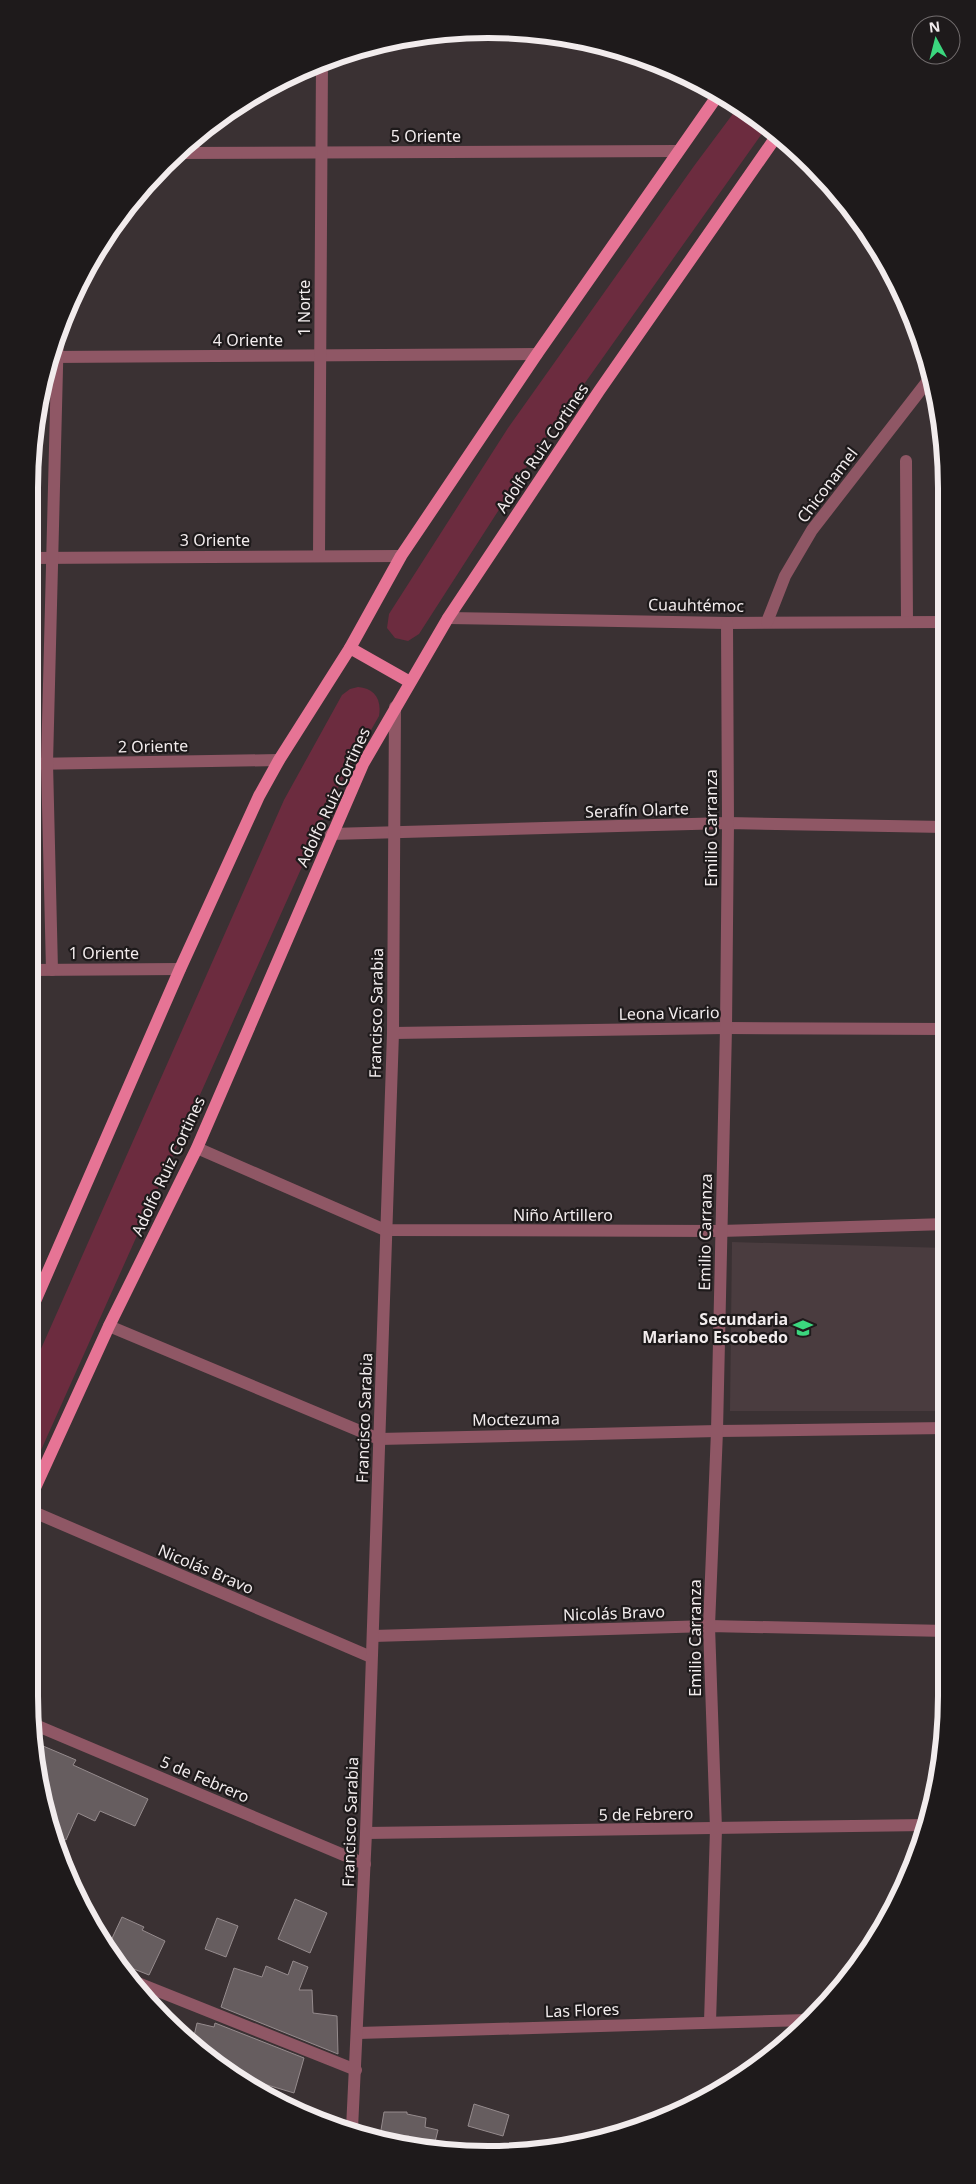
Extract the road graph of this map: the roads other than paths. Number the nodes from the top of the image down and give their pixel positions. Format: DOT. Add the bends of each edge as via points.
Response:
graph roads {
  1 [pos="322,70"];
  2 [pos="715,99"];
  3 [pos="774,140"];
  4 [pos="677,151"];
  5 [pos="322,152"];
  6 [pos="187,153"];
  7 [pos="537,354"];
  8 [pos="320,355"];
  9 [pos="57,357"];
  10 [pos="54,368"];
  11 [pos="926,383"];
  12 [pos="906,461"];
  13 [pos="319,556"];
  14 [pos="401,556"];
  15 [pos="38,558"];
  16 [pos="53,558"];
  17 [pos="448,618"];
  18 [pos="727,622"];
  19 [pos="766,622"];
  20 [pos="907,622"];
  21 [pos="938,622"];
  22 [pos="350,648"];
  23 [pos="410,682"];
  24 [pos="395,707"];
  25 [pos="279,760"];
  26 [pos="47,763"];
  27 [pos="38,764"];
  28 [pos="728,824"];
  29 [pos="938,827"];
  30 [pos="393,833"];
  31 [pos="331,834"];
  32 [pos="180,969"];
  33 [pos="38,970"];
  34 [pos="52,970"];
  35 [pos="726,1028"];
  36 [pos="938,1029"];
  37 [pos="393,1033"];
  38 [pos="197,1148"];
  39 [pos="938,1224"];
  40 [pos="385,1230"];
  41 [pos="720,1231"];
  42 [pos="38,1292"];
  43 [pos="108,1326"];
  44 [pos="938,1428"];
  45 [pos="717,1431"];
  46 [pos="379,1439"];
  47 [pos="38,1481"];
  48 [pos="38,1514"];
  49 [pos="709,1626"];
  50 [pos="938,1631"];
  51 [pos="372,1636"];
  52 [pos="371,1657"];
  53 [pos="38,1726"];
  54 [pos="920,1825"];
  55 [pos="716,1829"];
  56 [pos="366,1833"];
  57 [pos="365,1864"];
  58 [pos="143,1985"];
  59 [pos="801,2020"];
  60 [pos="710,2022"];
  61 [pos="358,2033"];
  62 [pos="356,2070"];
  63 [pos="352,2126"];
  1 -- 5 [label="street, 1 Norte"];
  2 -- 4 [label="main road"];
  3 -- 17 [label="main road, Adolfo Ruiz Cortines" via="599,391"];
  4 -- 5 [label="street, 5 Oriente"];
  4 -- 7 [label="main road"];
  5 -- 6 [label="street, 5 Oriente"];
  5 -- 8 [label="street, 1 Norte"];
  7 -- 8 [label="street, 4 Oriente"];
  7 -- 14 [label="main road"];
  8 -- 9 [label="street, 4 Oriente"];
  8 -- 13 [label="street, 1 Norte"];
  10 -- 16 [label="street"];
  11 -- 19 [label="street, Chiconamel" via="812,530 785,576"];
  12 -- 20 [label="street"];
  13 -- 14 [label="street, 3 Oriente"];
  13 -- 16 [label="street, 3 Oriente"];
  14 -- 22 [label="main road"];
  15 -- 16 [label="street, 3 Oriente"];
  16 -- 26 [label="street"];
  17 -- 18 [label="street, Cuauhtémoc"];
  17 -- 23 [label="main road, Adolfo Ruiz Cortines"];
  18 -- 19 [label="street, Cuauhtémoc"];
  18 -- 28 [label="street, Emilio Carranza"];
  19 -- 20 [label="street, Cuauhtémoc"];
  20 -- 21 [label="street, Cuauhtémoc"];
  22 -- 23 [label="main road"];
  22 -- 25 [label="main road"];
  23 -- 24 [label="main road, Adolfo Ruiz Cortines"];
  24 -- 30 [label="street, Francisco Sarabia"];
  24 -- 31 [label="main road, Adolfo Ruiz Cortines" via="363,764"];
  25 -- 26 [label="street, 2 Oriente"];
  25 -- 32 [label="main road" via="259,796"];
  26 -- 27 [label="street, 2 Oriente"];
  26 -- 34 [label="street"];
  28 -- 29 [label="street, Serafín Olarte"];
  28 -- 30 [label="street, Serafín Olarte"];
  28 -- 35 [label="street, Emilio Carranza"];
  30 -- 31 [label="street, Serafín Olarte"];
  30 -- 37 [label="street, Francisco Sarabia"];
  31 -- 38 [label="main road, Adolfo Ruiz Cortines"];
  32 -- 34 [label="street, 1 Oriente"];
  32 -- 42 [label="main road"];
  33 -- 34 [label="street, 1 Oriente"];
  35 -- 36 [label="street, Leona Vicario"];
  35 -- 37 [label="street, Leona Vicario"];
  35 -- 41 [label="street, Emilio Carranza"];
  37 -- 40 [label="street, Francisco Sarabia"];
  38 -- 40 [label="street, Niño Artillero"];
  38 -- 43 [label="main road, Adolfo Ruiz Cortines"];
  39 -- 41 [label="street, Niño Artillero"];
  40 -- 41 [label="street, Niño Artillero"];
  40 -- 46 [label="street, Francisco Sarabia"];
  41 -- 45 [label="street, Emilio Carranza"];
  43 -- 46 [label="street, Moctezuma"];
  43 -- 47 [label="main road, Adolfo Ruiz Cortines"];
  44 -- 45 [label="street, Moctezuma"];
  45 -- 46 [label="street, Moctezuma"];
  45 -- 49 [label="street, Emilio Carranza"];
  46 -- 51 [label="street, Francisco Sarabia"];
  48 -- 52 [label="street, Nicolás Bravo"];
  49 -- 50 [label="street, Nicolás Bravo"];
  49 -- 51 [label="street, Nicolás Bravo"];
  49 -- 55 [label="street, Emilio Carranza"];
  51 -- 52 [label="street, Francisco Sarabia"];
  52 -- 56 [label="street, Francisco Sarabia"];
  53 -- 57 [label="street, 5 de Febrero"];
  54 -- 55 [label="street, 5 de Febrero"];
  55 -- 56 [label="street, 5 de Febrero"];
  55 -- 60 [label="street, Emilio Carranza"];
  56 -- 57 [label="street, Francisco Sarabia"];
  57 -- 61 [label="street, Francisco Sarabia"];
  58 -- 62 [label="street"];
  59 -- 60 [label="street, Las Flores"];
  60 -- 61 [label="street, Las Flores"];
  61 -- 62 [label="street, Francisco Sarabia"];
  62 -- 63 [label="street, Francisco Sarabia"];
}
